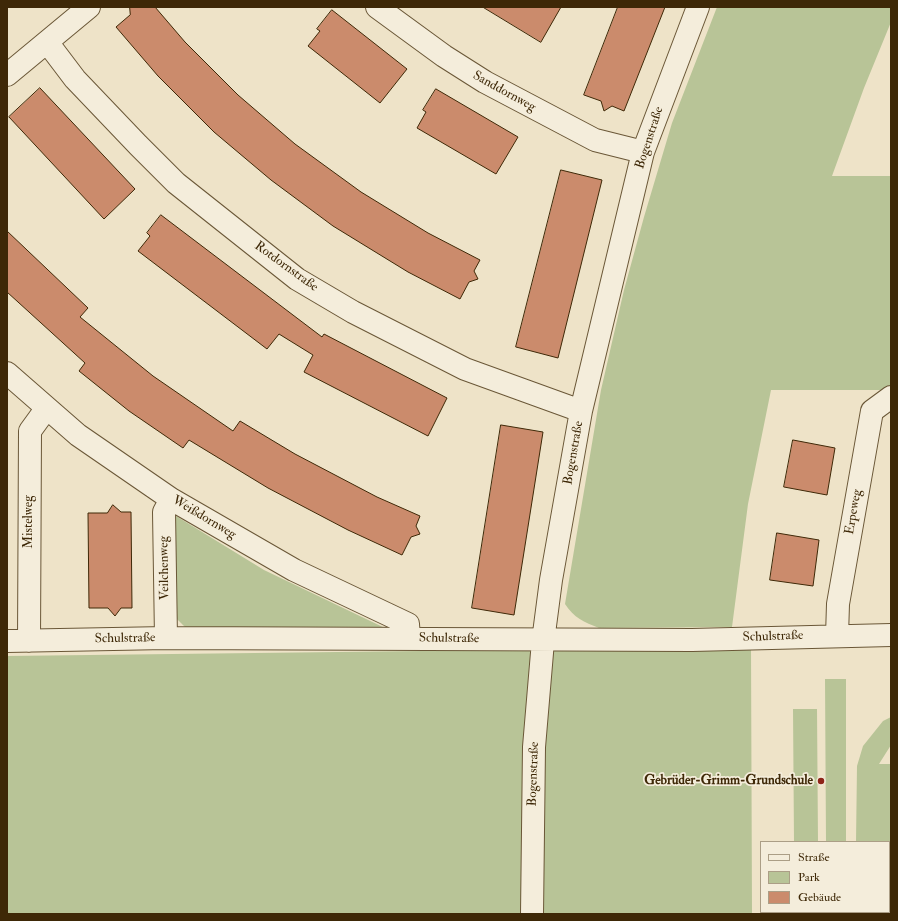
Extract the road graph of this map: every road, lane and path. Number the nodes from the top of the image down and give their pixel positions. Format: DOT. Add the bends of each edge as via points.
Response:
graph roads {
  1 [pos="89,7"];
  2 [pos="377,7"];
  3 [pos="698,7"];
  4 [pos="47,42"];
  5 [pos="7,75"];
  6 [pos="643,152"];
  7 [pos="7,373"];
  8 [pos="891,397"];
  9 [pos="46,408"];
  10 [pos="581,411"];
  11 [pos="171,499"];
  12 [pos="891,635"];
  13 [pos="837,636"];
  14 [pos="166,638"];
  15 [pos="409,638"];
  16 [pos="543,640"];
  17 [pos="7,641"];
  18 [pos="29,641"];
  19 [pos="532,914"];
  1 -- 4 [label="street"];
  2 -- 6 [label="street, Sanddornweg" via="444,56 485,82 596,140"];
  3 -- 6 [label="street, Bogenstraße"];
  4 -- 5 [label="street"];
  4 -- 10 [label="street, Rotdornstraße" via="76,79 176,183 297,278 353,312 465,369"];
  6 -- 10 [label="street, Bogenstraße"];
  7 -- 9 [label="street, Weißdornweg"];
  8 -- 13 [label="street, Erpeweg" via="872,411 838,604"];
  9 -- 11 [label="street, Weißdornweg" via="78,436"];
  9 -- 18 [label="street, Mistelweg" via="30,431"];
  10 -- 16 [label="street, Bogenstraße"];
  11 -- 14 [label="street, Veilchenweg" via="164,512"];
  11 -- 15 [label="street, Weißdornweg" via="294,570 408,624"];
  12 -- 13 [label="street, Schulstraße"];
  13 -- 16 [label="street, Schulstraße" via="692,640"];
  14 -- 15 [label="street, Schulstraße"];
  14 -- 18 [label="street, Schulstraße"];
  15 -- 16 [label="street, Schulstraße"];
  16 -- 19 [label="street, Bogenstraße" via="534,747"];
  17 -- 18 [label="street, Schulstraße"];
}
